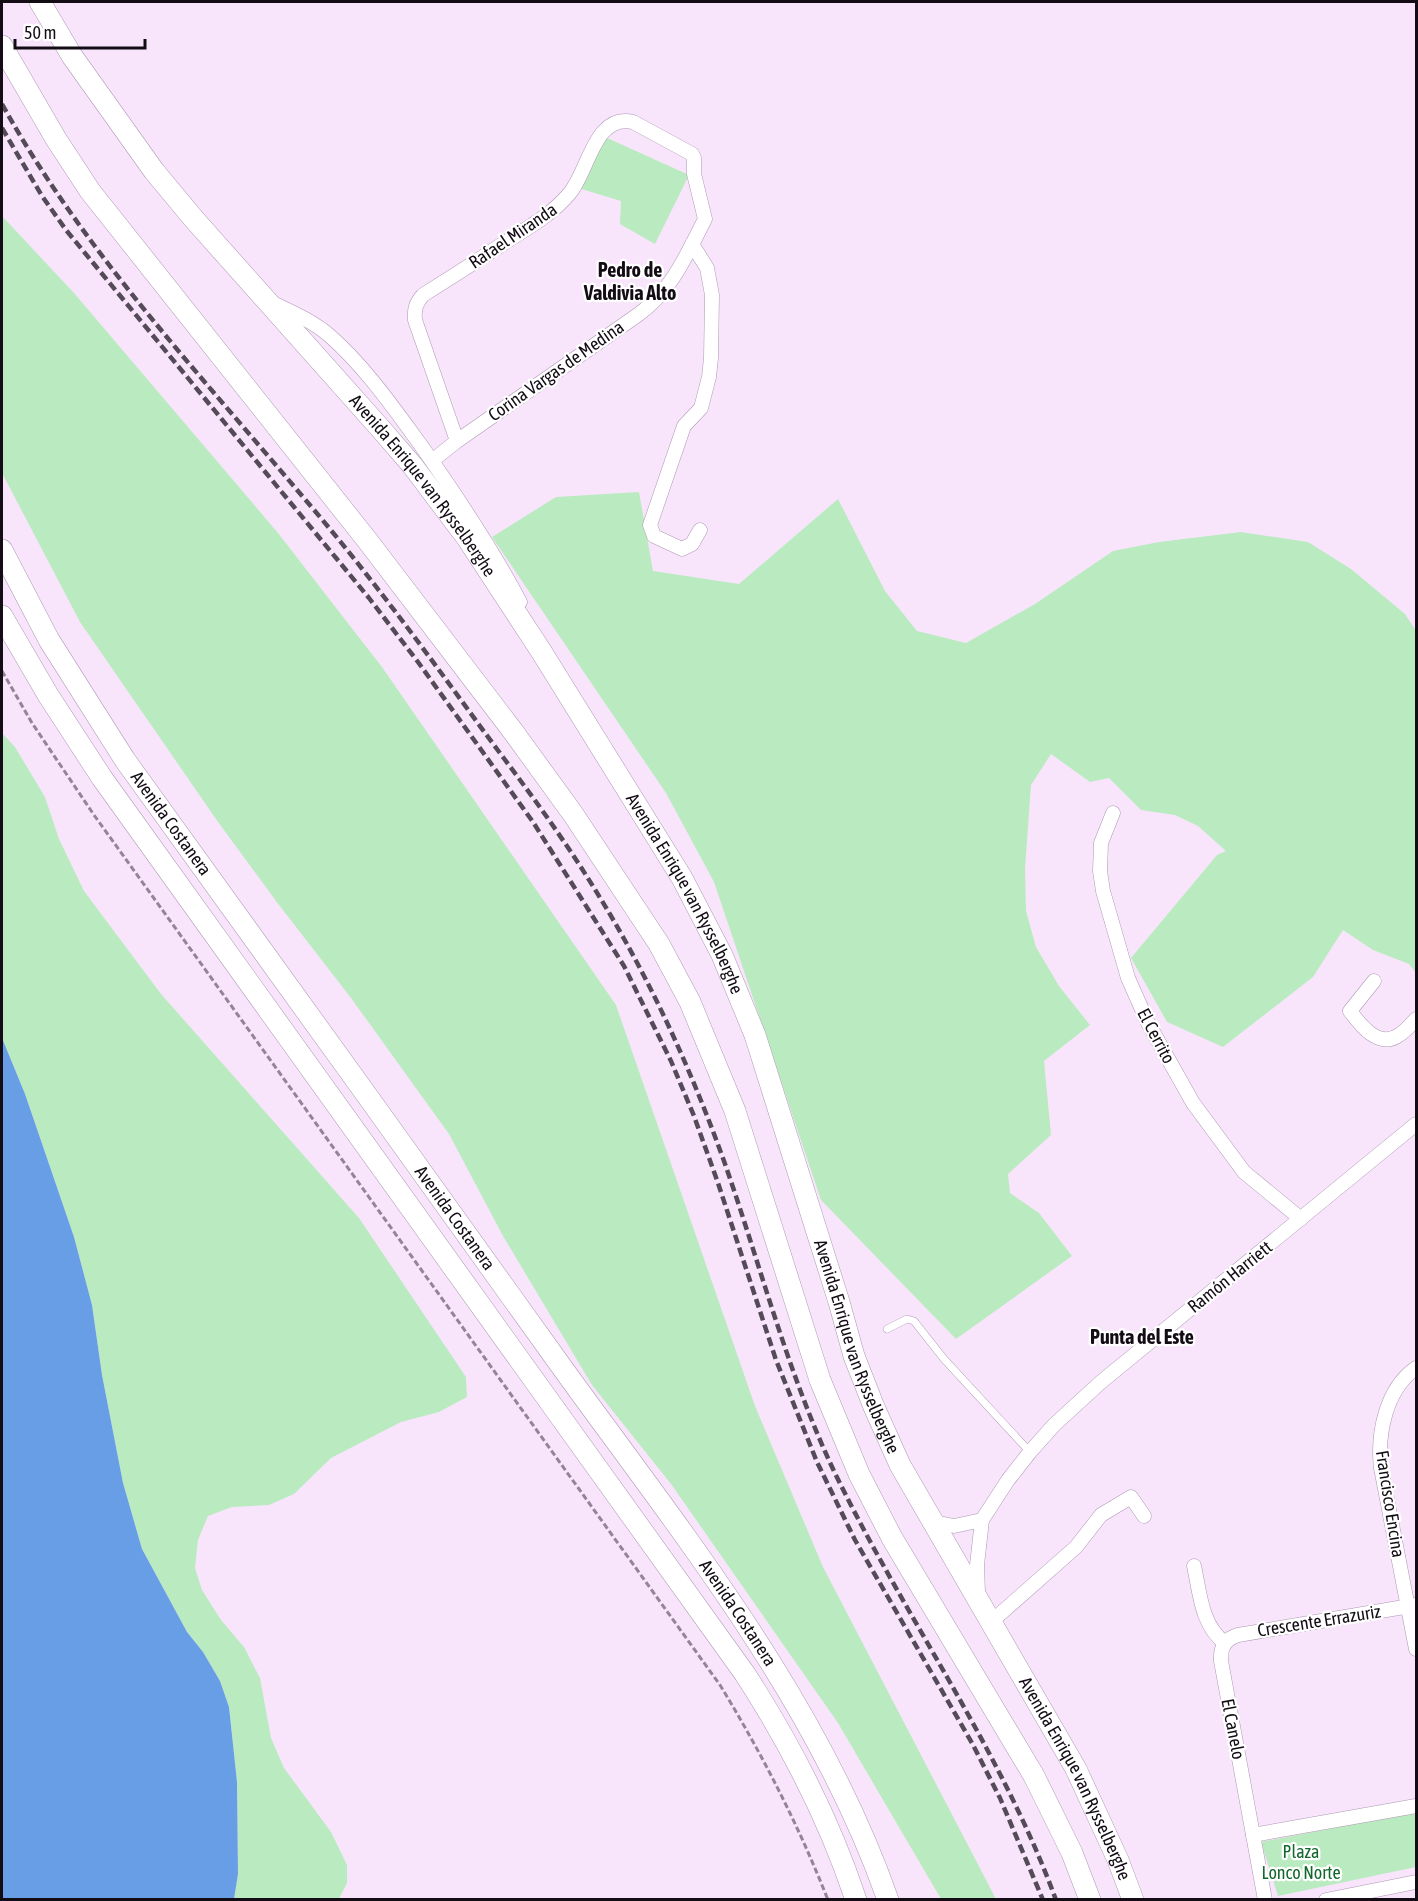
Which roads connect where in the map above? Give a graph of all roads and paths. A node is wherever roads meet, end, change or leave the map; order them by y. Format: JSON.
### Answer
{"nodes":[{"id":1,"x":40,"y":2,"type":"edge"},
{"id":2,"x":2,"y":46,"type":"edge"},
{"id":3,"x":694,"y":174,"type":"joint"},
{"id":4,"x":692,"y":244,"type":"junction"},
{"id":5,"x":268,"y":301,"type":"junction"},
{"id":6,"x":458,"y":441,"type":"junction"},
{"id":7,"x":432,"y":461,"type":"junction"},
{"id":8,"x":700,"y":530,"type":"dead end"},
{"id":9,"x":2,"y":550,"type":"edge"},
{"id":10,"x":2,"y":616,"type":"edge"},
{"id":11,"x":541,"y":651,"type":"junction"},
{"id":12,"x":2,"y":671,"type":"edge"},
{"id":13,"x":1113,"y":813,"type":"dead end"},
{"id":14,"x":1374,"y":981,"type":"dead end"},
{"id":15,"x":1416,"y":1019,"type":"edge"},
{"id":16,"x":1416,"y":1124,"type":"edge"},
{"id":17,"x":1301,"y":1219,"type":"junction"},
{"id":18,"x":887,"y":1329,"type":"dead end"},
{"id":19,"x":1416,"y":1368,"type":"edge"},
{"id":20,"x":1030,"y":1452,"type":"junction"},
{"id":21,"x":1143,"y":1516,"type":"dead end"},
{"id":22,"x":982,"y":1520,"type":"junction"},
{"id":23,"x":934,"y":1522,"type":"junction"},
{"id":24,"x":1194,"y":1566,"type":"dead end"},
{"id":25,"x":978,"y":1600,"type":"junction"},
{"id":26,"x":1412,"y":1606,"type":"edge"},
{"id":27,"x":991,"y":1622,"type":"junction"},
{"id":28,"x":1225,"y":1643,"type":"junction"},
{"id":29,"x":1416,"y":1650,"type":"edge"},
{"id":30,"x":1416,"y":1806,"type":"edge"},
{"id":31,"x":1253,"y":1836,"type":"junction"},
{"id":32,"x":1416,"y":1882,"type":"edge"},
{"id":33,"x":828,"y":1899,"type":"edge"},
{"id":34,"x":856,"y":1899,"type":"edge"},
{"id":35,"x":888,"y":1899,"type":"edge"},
{"id":36,"x":1090,"y":1899,"type":"edge"},
{"id":37,"x":1133,"y":1899,"type":"edge"},
{"id":38,"x":1265,"y":1899,"type":"edge"},
{"id":39,"x":1326,"y":1899,"type":"edge"}],
"edges":[{"from":1,"to":5,"type":"main road","name":"Avenida Enrique van Rysselberghe"},
{"from":2,"to":36,"type":"main road","name":"Avenida Enrique van Rysselberghe"},
{"from":3,"to":4,"type":"street","name":"Corina Vargas de Medina"},
{"from":3,"to":6,"type":"street","name":"Rafael Miranda"},
{"from":4,"to":6,"type":"street","name":"Corina Vargas de Medina"},
{"from":4,"to":8,"type":"street"},
{"from":5,"to":7,"type":"street"},
{"from":5,"to":11,"type":"main road","name":"Avenida Enrique van Rysselberghe"},
{"from":6,"to":7,"type":"street","name":"Corina Vargas de Medina"},
{"from":7,"to":11,"type":"street"},
{"from":9,"to":35,"type":"main road","name":"Avenida Costanera"},
{"from":10,"to":34,"type":"main road","name":"Avenida Costanera"},
{"from":11,"to":23,"type":"main road","name":"Avenida Enrique van Rysselberghe"},
{"from":12,"to":33,"type":"path"},
{"from":13,"to":17,"type":"street","name":"El Cerrito"},
{"from":14,"to":15,"type":"street"},
{"from":16,"to":17,"type":"street","name":"Ramón Harriett"},
{"from":17,"to":20,"type":"street","name":"Ramón Harriett"},
{"from":18,"to":20,"type":"lane"},
{"from":19,"to":26,"type":"street","name":"Francisco Encina"},
{"from":20,"to":22,"type":"street","name":"Ramón Harriett"},
{"from":21,"to":27,"type":"street"},
{"from":22,"to":23,"type":"street"},
{"from":22,"to":25,"type":"street","name":"Ramón Harriett"},
{"from":23,"to":25,"type":"main road","name":"Avenida Enrique van Rysselberghe"},
{"from":24,"to":28,"type":"street"},
{"from":25,"to":27,"type":"main road","name":"Avenida Enrique van Rysselberghe"},
{"from":26,"to":28,"type":"street","name":"Crescente Errazuriz"},
{"from":26,"to":29,"type":"street","name":"Francisco Encina"},
{"from":27,"to":37,"type":"main road","name":"Avenida Enrique van Rysselberghe"},
{"from":28,"to":31,"type":"street","name":"El Canelo"},
{"from":30,"to":31,"type":"street"},
{"from":31,"to":38,"type":"street","name":"El Canelo"},
{"from":32,"to":39,"type":"street"}]}
